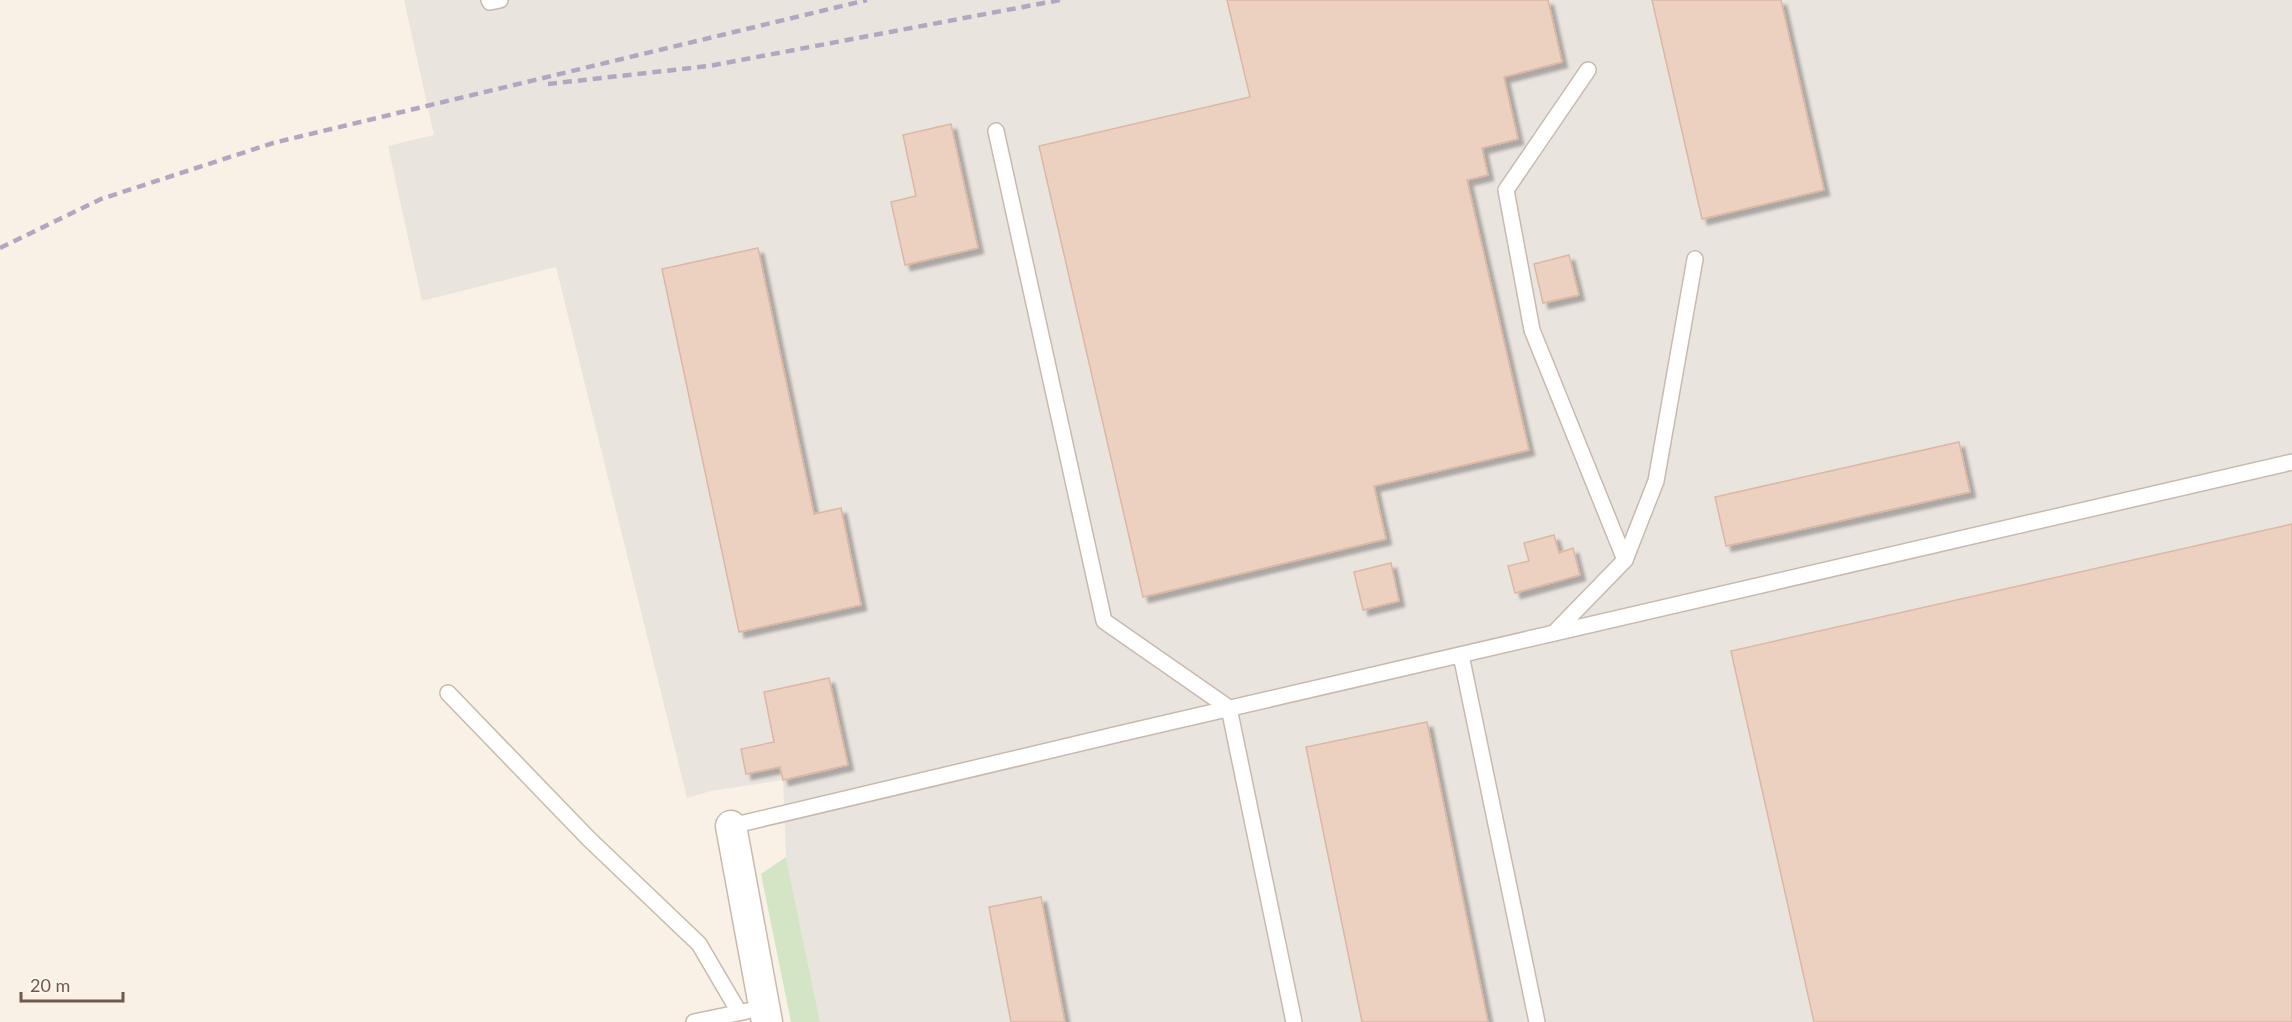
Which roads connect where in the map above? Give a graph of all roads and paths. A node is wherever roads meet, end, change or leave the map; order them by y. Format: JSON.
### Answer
{"nodes":[{"id":1,"x":489,"y":0,"type":"edge"},
{"id":2,"x":500,"y":0,"type":"edge"},
{"id":3,"x":1588,"y":70,"type":"dead end"},
{"id":4,"x":996,"y":131,"type":"dead end"},
{"id":5,"x":1695,"y":259,"type":"dead end"},
{"id":6,"x":2292,"y":462,"type":"edge"},
{"id":7,"x":1625,"y":560,"type":"junction"},
{"id":8,"x":1554,"y":633,"type":"junction"},
{"id":9,"x":1461,"y":655,"type":"junction"},
{"id":10,"x":448,"y":693,"type":"dead end"},
{"id":11,"x":1229,"y":708,"type":"junction"},
{"id":12,"x":731,"y":826,"type":"joint"},
{"id":13,"x":757,"y":1015,"type":"edge"},
{"id":14,"x":694,"y":1022,"type":"edge"},
{"id":15,"x":1294,"y":1022,"type":"edge"},
{"id":16,"x":1537,"y":1022,"type":"edge"}],
"edges":[{"from":1,"to":2,"type":"lane"},
{"from":3,"to":7,"type":"lane"},
{"from":4,"to":11,"type":"lane"},
{"from":5,"to":7,"type":"lane"},
{"from":6,"to":8,"type":"lane"},
{"from":7,"to":8,"type":"lane"},
{"from":8,"to":9,"type":"lane"},
{"from":9,"to":11,"type":"lane"},
{"from":9,"to":16,"type":"lane"},
{"from":10,"to":13,"type":"lane"},
{"from":11,"to":12,"type":"lane"},
{"from":11,"to":15,"type":"lane"},
{"from":12,"to":13,"type":"street"},
{"from":13,"to":14,"type":"lane"}]}
